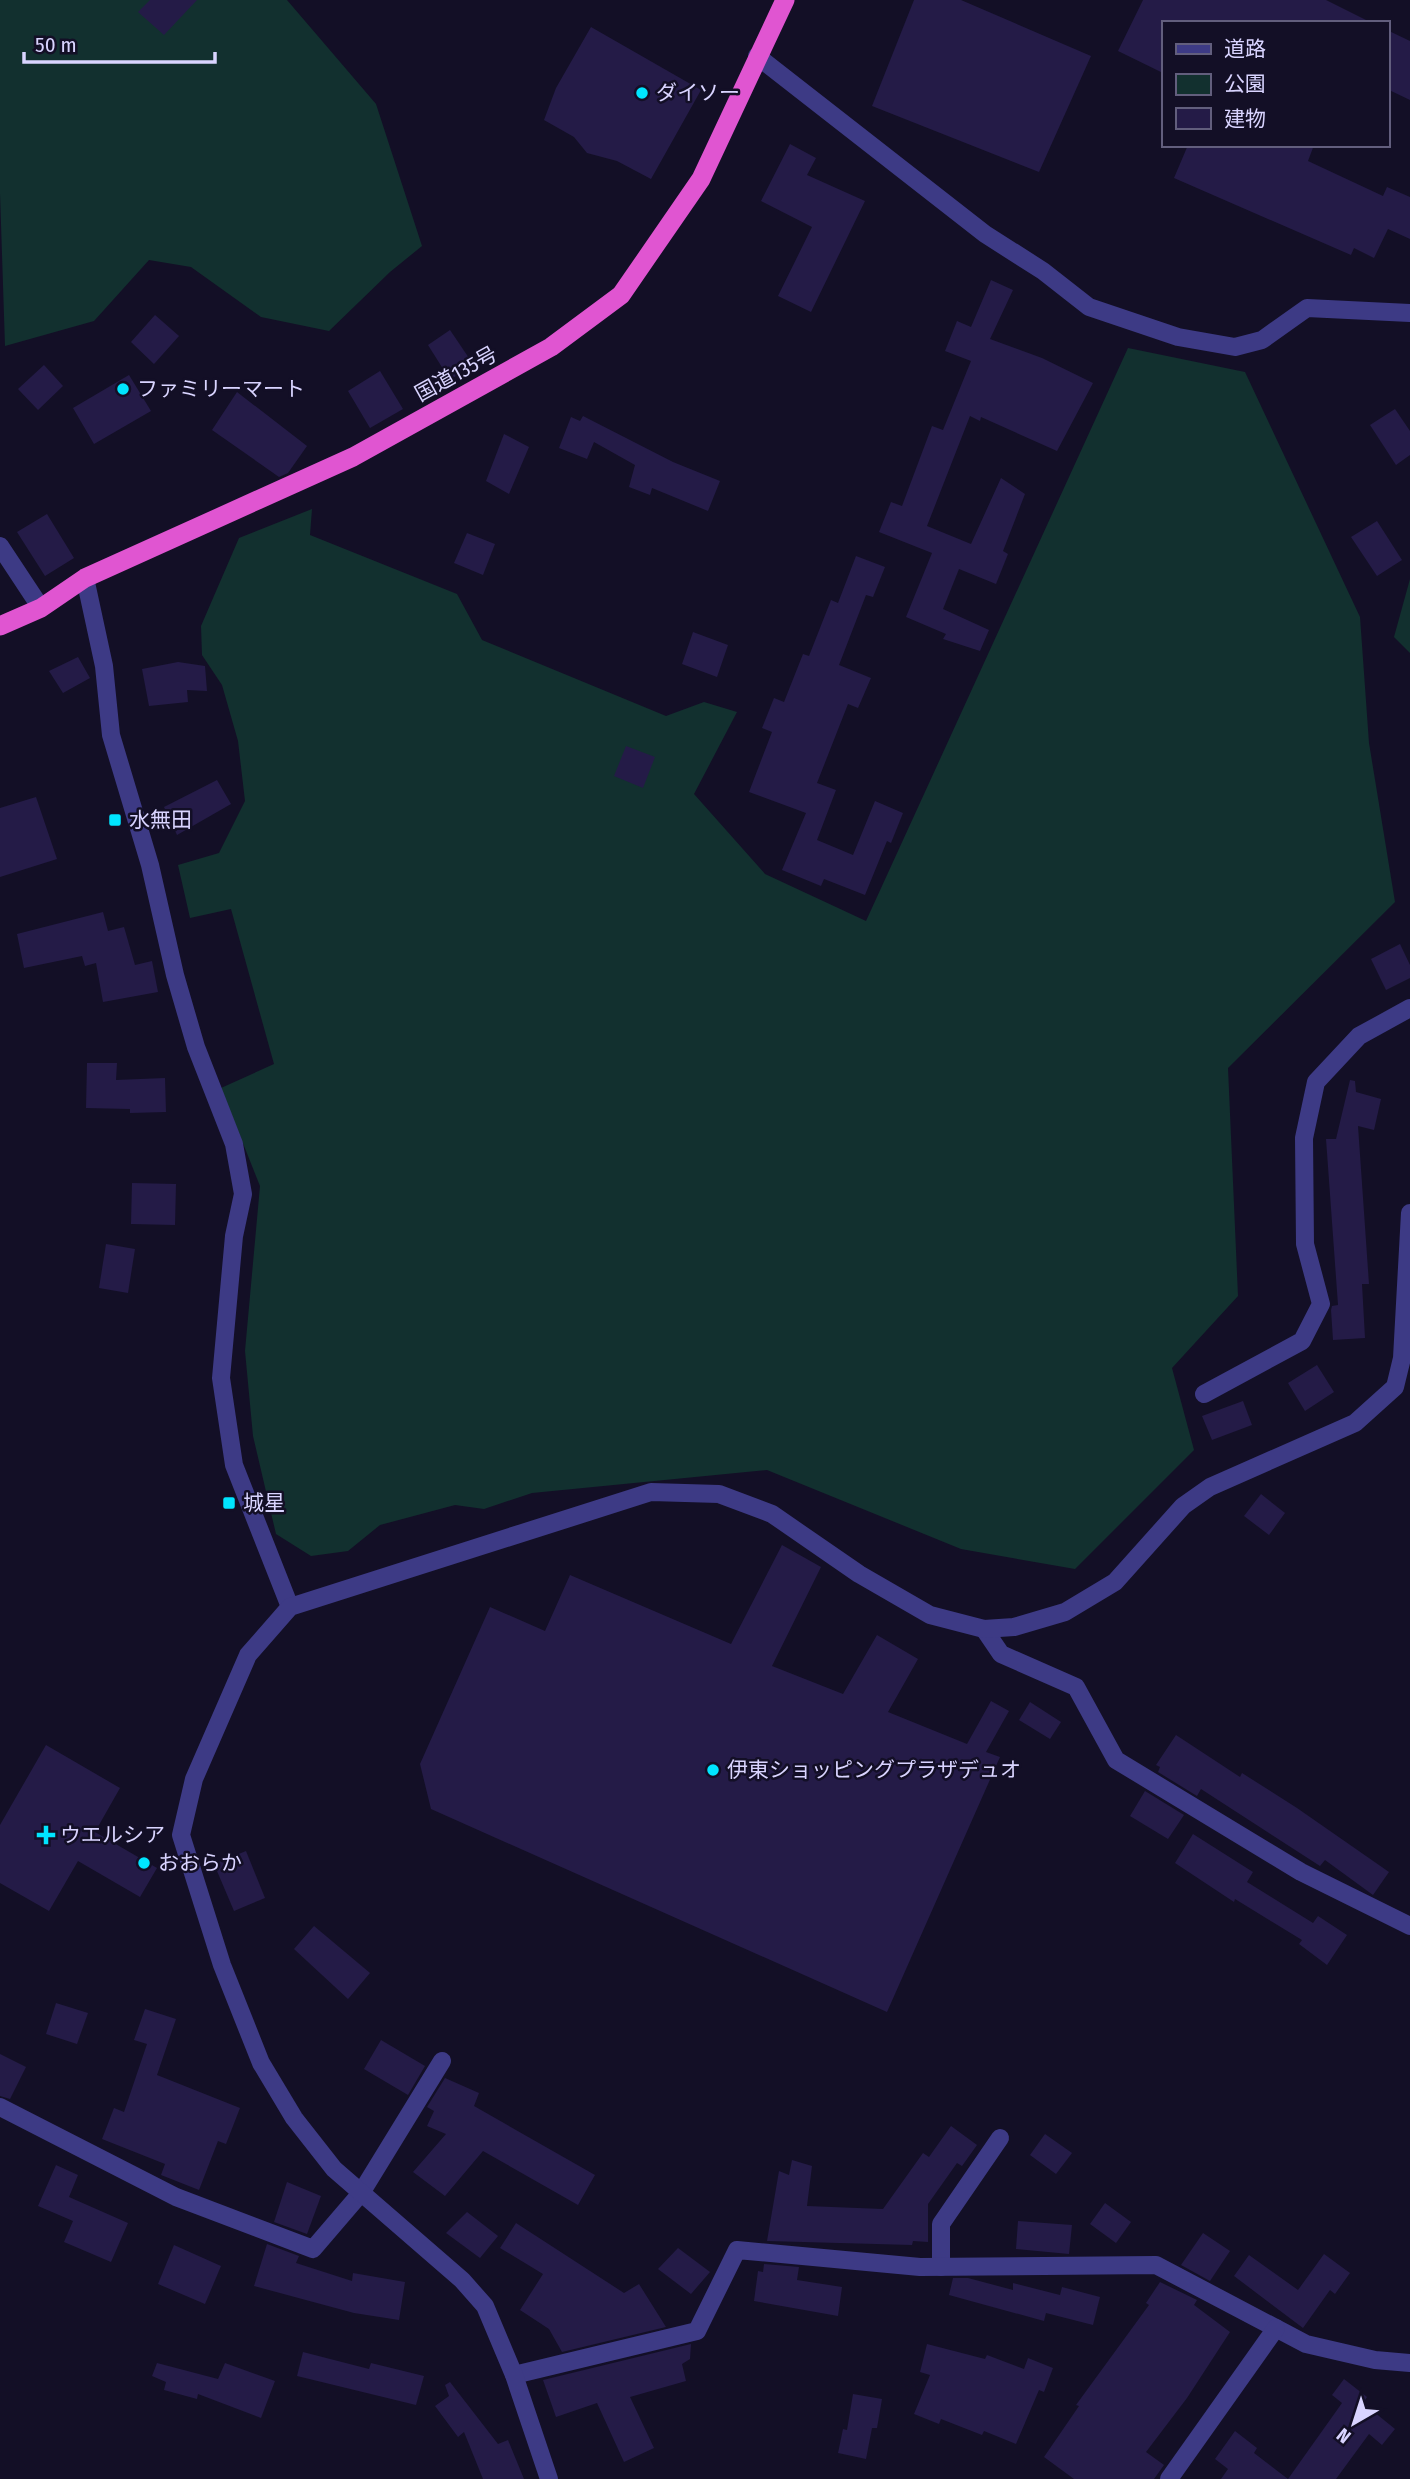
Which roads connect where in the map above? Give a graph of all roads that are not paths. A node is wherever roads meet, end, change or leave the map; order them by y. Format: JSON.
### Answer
{"nodes":[{"id":1,"x":785,"y":0,"type":"edge"},
{"id":2,"x":757,"y":56,"type":"junction"},
{"id":3,"x":1410,"y":313,"type":"edge"},
{"id":4,"x":0,"y":546,"type":"edge"},
{"id":5,"x":85,"y":579,"type":"junction"},
{"id":6,"x":41,"y":608,"type":"junction"},
{"id":7,"x":0,"y":626,"type":"edge"},
{"id":8,"x":1410,"y":1008,"type":"edge"},
{"id":9,"x":1410,"y":1213,"type":"edge"},
{"id":10,"x":1203,"y":1394,"type":"dead end"},
{"id":11,"x":290,"y":1607,"type":"junction"},
{"id":12,"x":984,"y":1629,"type":"junction"},
{"id":13,"x":1410,"y":1926,"type":"edge"},
{"id":14,"x":442,"y":2062,"type":"dead end"},
{"id":15,"x":0,"y":2107,"type":"edge"},
{"id":16,"x":1000,"y":2138,"type":"dead end"},
{"id":17,"x":361,"y":2193,"type":"junction"},
{"id":18,"x":941,"y":2267,"type":"junction"},
{"id":19,"x":1276,"y":2328,"type":"junction"},
{"id":20,"x":1410,"y":2363,"type":"edge"},
{"id":21,"x":513,"y":2375,"type":"junction"},
{"id":22,"x":549,"y":2479,"type":"edge"},
{"id":23,"x":1169,"y":2479,"type":"edge"}],
"edges":[{"from":1,"to":2,"type":"highway","name":"国道135号"},
{"from":2,"to":3,"type":"street"},
{"from":2,"to":5,"type":"highway","name":"国道135号"},
{"from":4,"to":6,"type":"street"},
{"from":5,"to":6,"type":"highway","name":"国道135号"},
{"from":5,"to":11,"type":"street"},
{"from":6,"to":7,"type":"highway","name":"国道135号"},
{"from":8,"to":10,"type":"street"},
{"from":9,"to":12,"type":"street"},
{"from":11,"to":12,"type":"street"},
{"from":11,"to":17,"type":"street"},
{"from":12,"to":13,"type":"street"},
{"from":14,"to":17,"type":"street"},
{"from":15,"to":17,"type":"street"},
{"from":16,"to":18,"type":"street"},
{"from":17,"to":21,"type":"street"},
{"from":18,"to":19,"type":"street"},
{"from":18,"to":21,"type":"street"},
{"from":19,"to":20,"type":"street"},
{"from":19,"to":23,"type":"street"},
{"from":21,"to":22,"type":"street"}]}
